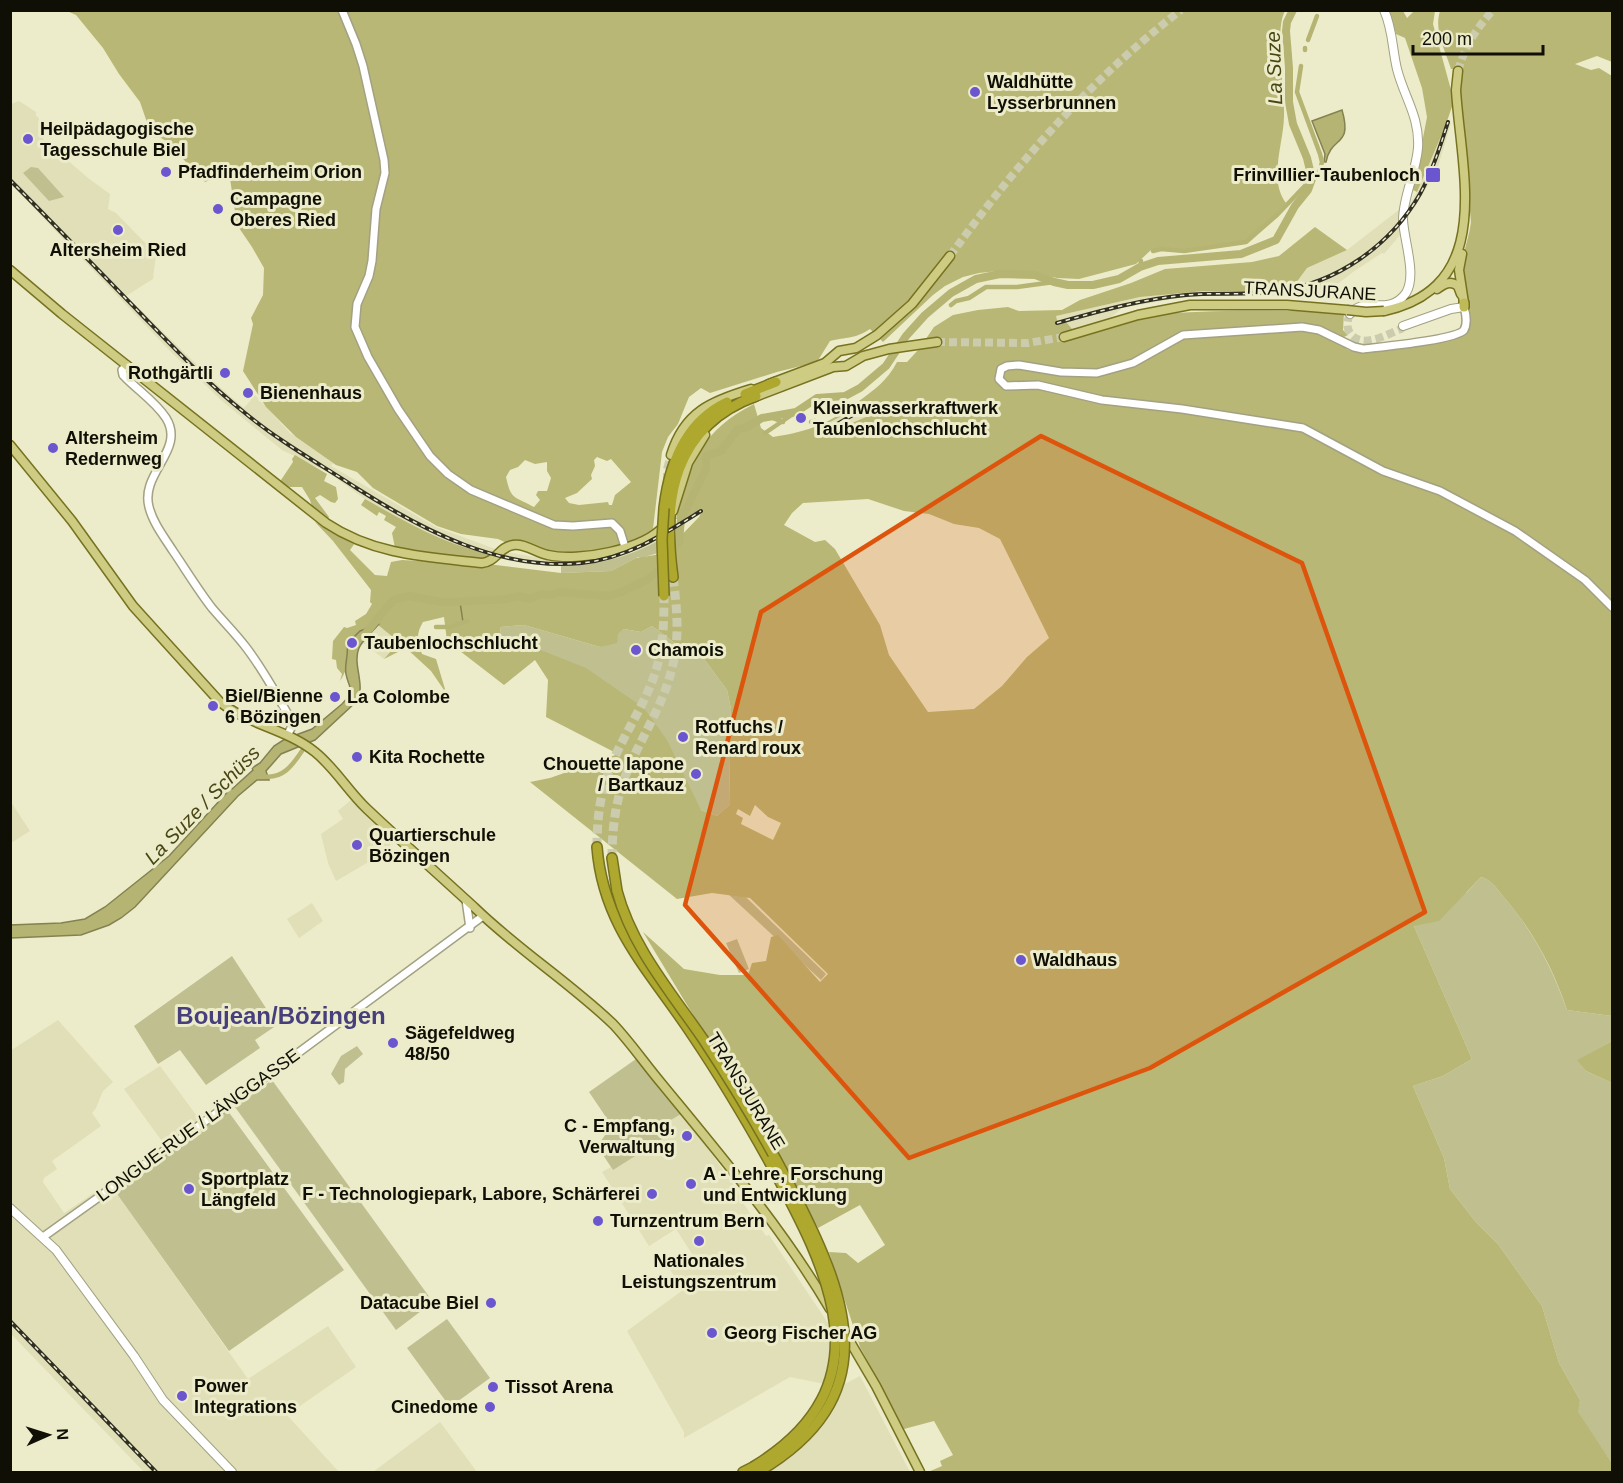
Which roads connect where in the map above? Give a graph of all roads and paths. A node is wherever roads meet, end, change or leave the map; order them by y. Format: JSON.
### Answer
{"nodes":[{"id":1,"x":342,"y":10,"type":"edge"},
{"id":2,"x":1384,"y":10,"type":"edge"},
{"id":3,"x":1458,"y":71,"type":"tunnel mouth"},
{"id":4,"x":1465,"y":226,"type":"junction"},
{"id":5,"x":950,"y":256,"type":"tunnel mouth"},
{"id":6,"x":10,"y":270,"type":"edge"},
{"id":7,"x":1446,"y":280,"type":"junction"},
{"id":8,"x":1464,"y":305,"type":"junction"},
{"id":9,"x":1350,"y":313,"type":"junction"},
{"id":10,"x":1403,"y":326,"type":"tunnel mouth"},
{"id":11,"x":1064,"y":337,"type":"tunnel mouth"},
{"id":12,"x":937,"y":342,"type":"tunnel mouth"},
{"id":13,"x":844,"y":350,"type":"junction"},
{"id":14,"x":836,"y":355,"type":"junction"},
{"id":15,"x":850,"y":363,"type":"junction"},
{"id":16,"x":127,"y":365,"type":"junction"},
{"id":17,"x":840,"y":366,"type":"junction"},
{"id":18,"x":776,"y":382,"type":"junction"},
{"id":19,"x":756,"y":396,"type":"junction"},
{"id":20,"x":10,"y":445,"type":"edge"},
{"id":21,"x":671,"y":455,"type":"tunnel mouth"},
{"id":22,"x":625,"y":547,"type":"junction"},
{"id":23,"x":673,"y":577,"type":"tunnel mouth"},
{"id":24,"x":664,"y":597,"type":"tunnel mouth"},
{"id":25,"x":1612,"y":607,"type":"edge"},
{"id":26,"x":290,"y":735,"type":"junction"},
{"id":27,"x":597,"y":847,"type":"tunnel mouth"},
{"id":28,"x":612,"y":858,"type":"tunnel mouth"},
{"id":29,"x":466,"y":900,"type":"junction"},
{"id":30,"x":483,"y":916,"type":"junction"},
{"id":31,"x":470,"y":928,"type":"junction"},
{"id":32,"x":10,"y":1209,"type":"edge"},
{"id":33,"x":43,"y":1237,"type":"junction"},
{"id":34,"x":756,"y":1470,"type":"edge"},
{"id":35,"x":232,"y":1473,"type":"edge"},
{"id":36,"x":743,"y":1473,"type":"edge"},
{"id":37,"x":920,"y":1473,"type":"edge"}],
"edges":[{"from":1,"to":22,"type":"street"},
{"from":2,"to":9,"type":"main road"},
{"from":3,"to":4,"type":"main road"},
{"from":4,"to":7,"type":"main road"},
{"from":4,"to":8,"type":"main road"},
{"from":5,"to":13,"type":"main road"},
{"from":6,"to":16,"type":"main road"},
{"from":7,"to":8,"type":"main road"},
{"from":7,"to":9,"type":"main road","name":"TRANSJURANE","bridge":true},
{"from":8,"to":10,"type":"main road"},
{"from":8,"to":25,"type":"street"},
{"from":9,"to":11,"type":"main road","name":"TRANSJURANE"},
{"from":12,"to":15,"type":"main road"},
{"from":13,"to":14,"type":"main road"},
{"from":13,"to":15,"type":"main road"},
{"from":14,"to":17,"type":"main road"},
{"from":14,"to":18,"type":"main road"},
{"from":15,"to":17,"type":"main road"},
{"from":16,"to":22,"type":"main road"},
{"from":16,"to":26,"type":"street"},
{"from":17,"to":19,"type":"main road"},
{"from":18,"to":21,"type":"main road"},
{"from":18,"to":24,"type":"highway","bridge":true},
{"from":19,"to":22,"type":"main road"},
{"from":19,"to":23,"type":"highway"},
{"from":20,"to":26,"type":"main road"},
{"from":26,"to":29,"type":"main road"},
{"from":27,"to":34,"type":"highway","name":"TRANSJURANE","bridge":true},
{"from":28,"to":34,"type":"highway","name":"TRANSJURANE","bridge":true},
{"from":29,"to":30,"type":"main road"},
{"from":29,"to":31,"type":"street"},
{"from":30,"to":31,"type":"street","name":"LONGUE-RUE / LÄNGGASSE"},
{"from":30,"to":37,"type":"main road"},
{"from":31,"to":33,"type":"street","name":"LONGUE-RUE / LÄNGGASSE"},
{"from":32,"to":33,"type":"main road"},
{"from":33,"to":35,"type":"main road"},
{"from":34,"to":36,"type":"highway","name":"TRANSJURANE"}]}
